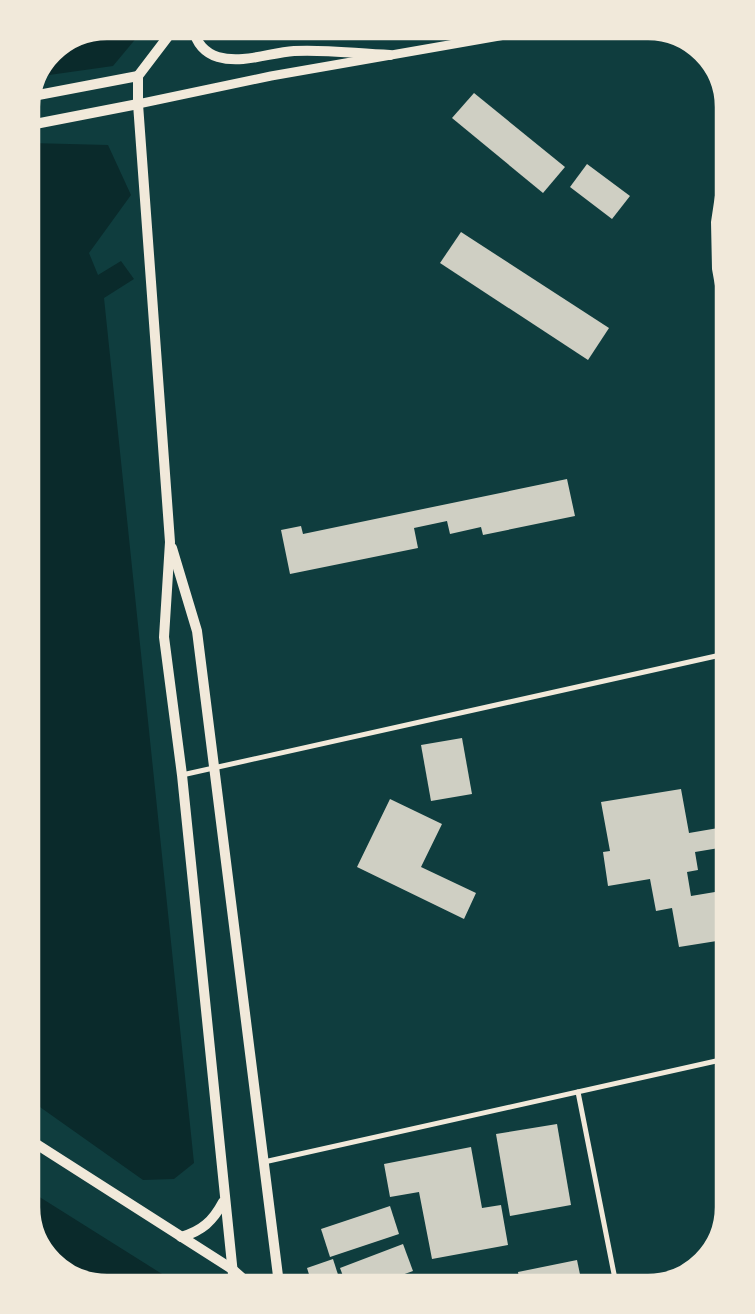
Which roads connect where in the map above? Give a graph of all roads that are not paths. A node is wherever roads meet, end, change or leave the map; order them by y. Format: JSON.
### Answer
{"nodes":[{"id":1,"x":166,"y":39,"type":"edge"},
{"id":2,"x":196,"y":39,"type":"edge"},
{"id":3,"x":482,"y":39,"type":"edge"},
{"id":4,"x":390,"y":55,"type":"junction"},
{"id":5,"x":138,"y":76,"type":"junction"},
{"id":6,"x":40,"y":95,"type":"edge"},
{"id":7,"x":138,"y":104,"type":"junction"},
{"id":8,"x":39,"y":123,"type":"edge"},
{"id":9,"x":716,"y":197,"type":"edge"},
{"id":10,"x":716,"y":280,"type":"edge"},
{"id":11,"x":170,"y":542,"type":"junction"},
{"id":12,"x":716,"y":656,"type":"edge"},
{"id":13,"x":215,"y":768,"type":"junction"},
{"id":14,"x":182,"y":775,"type":"junction"},
{"id":15,"x":716,"y":1062,"type":"edge"},
{"id":16,"x":578,"y":1092,"type":"junction"},
{"id":17,"x":39,"y":1146,"type":"edge"},
{"id":18,"x":264,"y":1162,"type":"junction"},
{"id":19,"x":224,"y":1201,"type":"junction"},
{"id":20,"x":180,"y":1237,"type":"junction"},
{"id":21,"x":232,"y":1269,"type":"junction"},
{"id":22,"x":233,"y":1275,"type":"edge"},
{"id":23,"x":239,"y":1275,"type":"edge"},
{"id":24,"x":278,"y":1275,"type":"edge"},
{"id":25,"x":614,"y":1275,"type":"edge"}],
"edges":[{"from":1,"to":5,"type":"main road"},
{"from":2,"to":4,"type":"main road"},
{"from":3,"to":4,"type":"street"},
{"from":4,"to":7,"type":"street"},
{"from":5,"to":6,"type":"main road"},
{"from":5,"to":7,"type":"main road"},
{"from":7,"to":8,"type":"main road"},
{"from":7,"to":11,"type":"main road"},
{"from":9,"to":10,"type":"lane"},
{"from":11,"to":13,"type":"main road"},
{"from":11,"to":14,"type":"main road"},
{"from":12,"to":13,"type":"street"},
{"from":13,"to":14,"type":"street"},
{"from":13,"to":18,"type":"main road"},
{"from":14,"to":19,"type":"main road"},
{"from":15,"to":16,"type":"street"},
{"from":16,"to":18,"type":"street"},
{"from":16,"to":25,"type":"street"},
{"from":17,"to":20,"type":"main road"},
{"from":18,"to":24,"type":"main road"},
{"from":19,"to":20,"type":"main road"},
{"from":19,"to":21,"type":"main road"},
{"from":20,"to":21,"type":"main road"},
{"from":21,"to":22,"type":"main road"},
{"from":21,"to":23,"type":"main road"}]}
